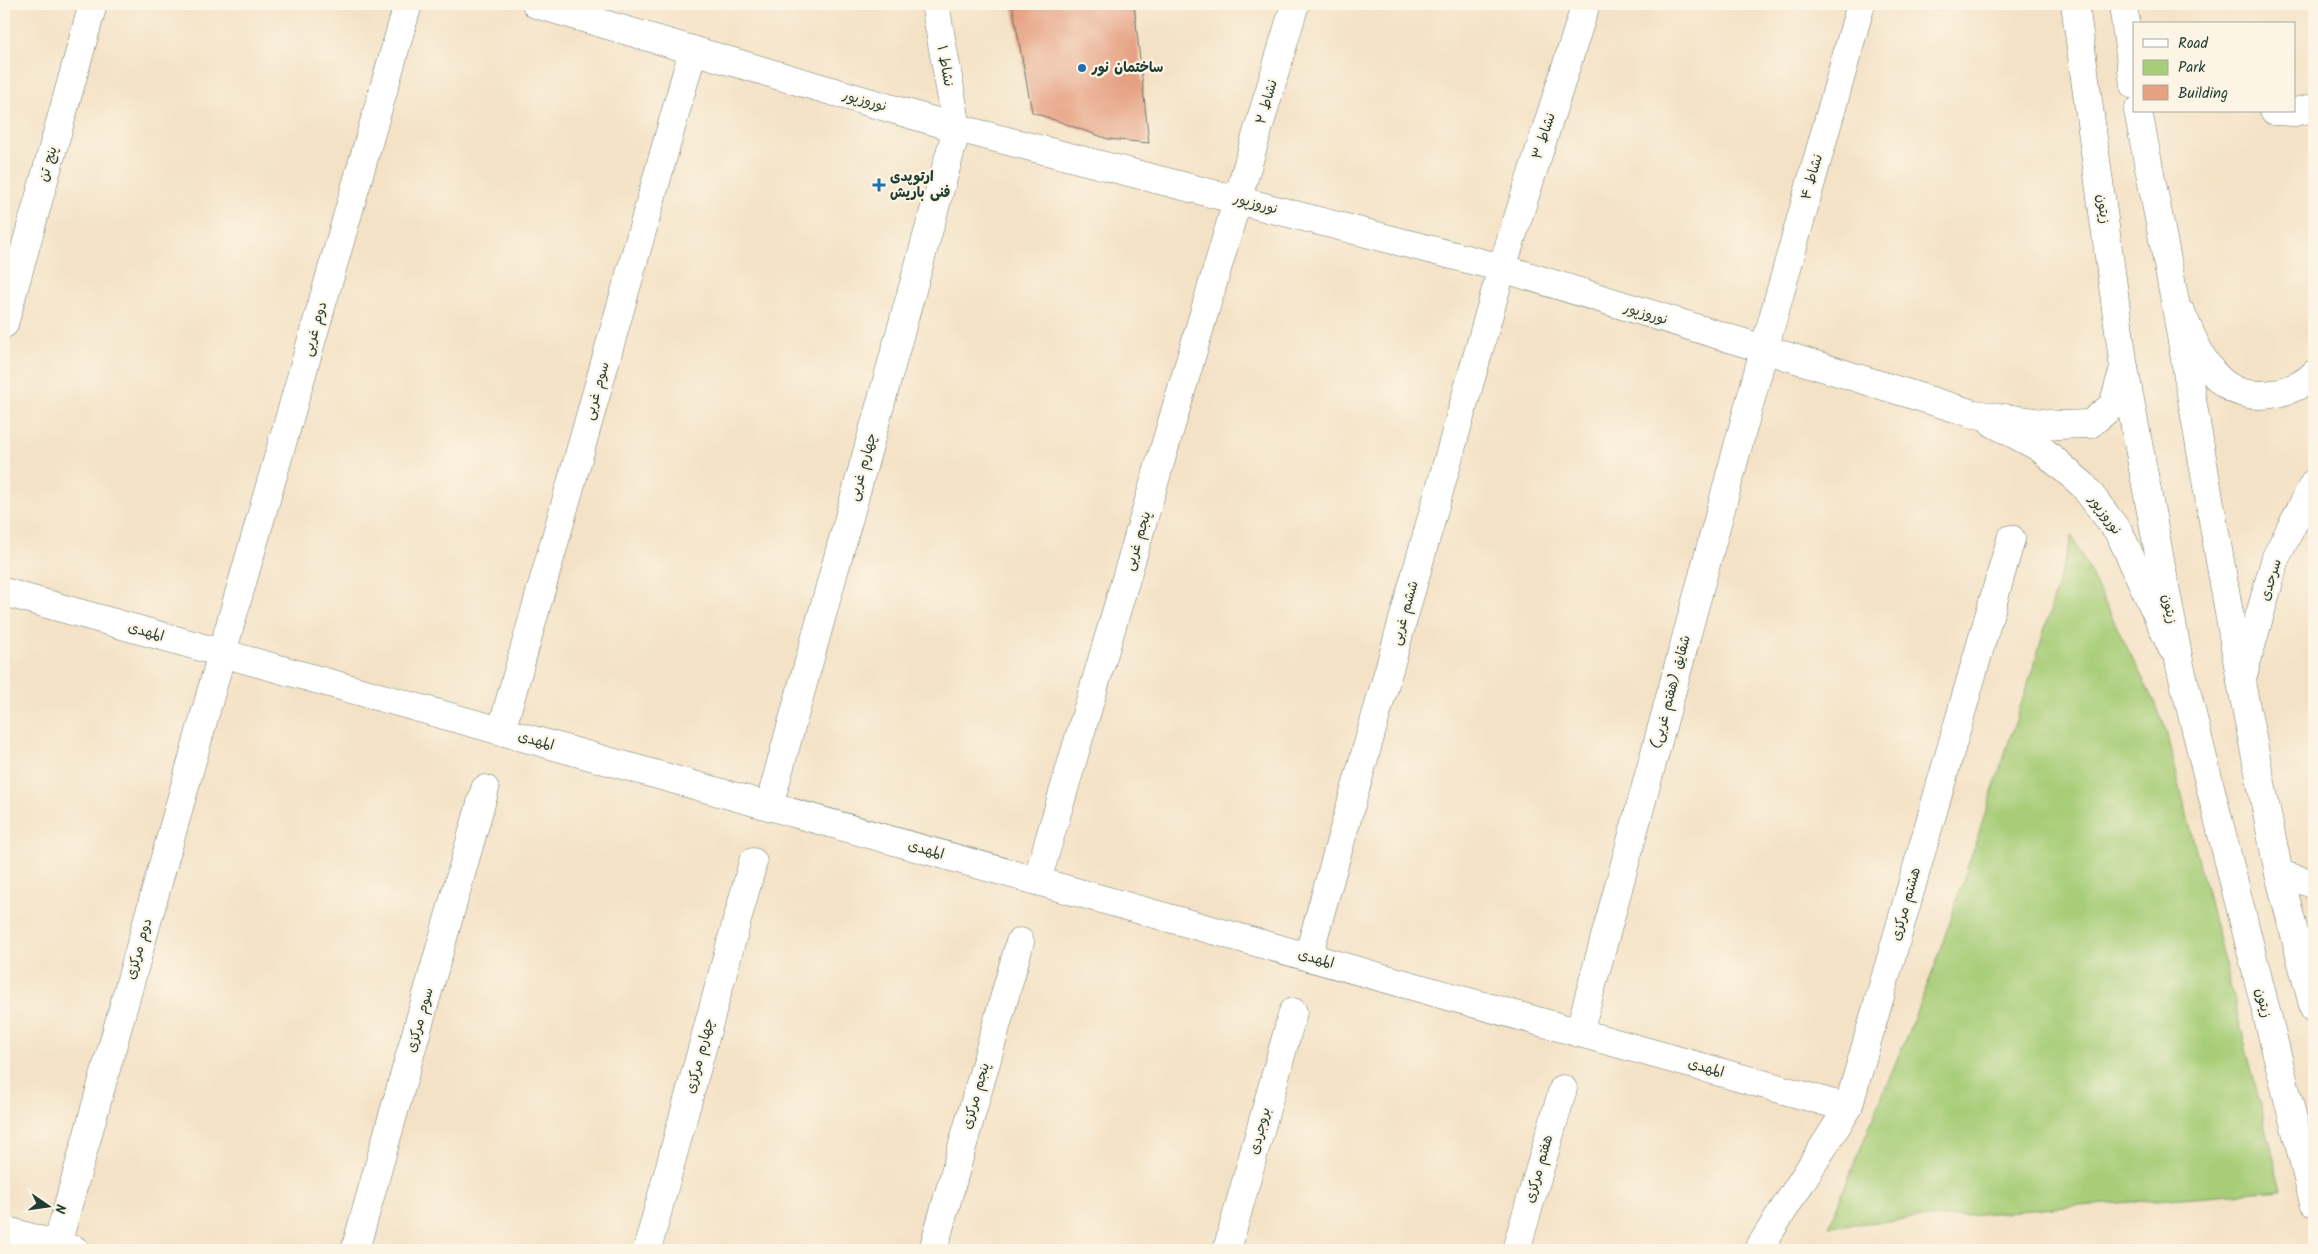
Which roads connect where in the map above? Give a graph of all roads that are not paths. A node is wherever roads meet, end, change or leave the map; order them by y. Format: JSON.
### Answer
{"nodes":[{"id":1,"x":93,"y":4,"type":"edge"},
{"id":2,"x":408,"y":4,"type":"edge"},
{"id":3,"x":536,"y":4,"type":"edge"},
{"id":4,"x":934,"y":4,"type":"edge"},
{"id":5,"x":1295,"y":4,"type":"edge"},
{"id":6,"x":1586,"y":4,"type":"edge"},
{"id":7,"x":1861,"y":4,"type":"edge"},
{"id":8,"x":2075,"y":4,"type":"edge"},
{"id":9,"x":2123,"y":4,"type":"edge"},
{"id":10,"x":693,"y":50,"type":"junction"},
{"id":11,"x":2133,"y":78,"type":"edge"},
{"id":12,"x":2314,"y":108,"type":"edge"},
{"id":13,"x":2138,"y":112,"type":"edge"},
{"id":14,"x":2296,"y":112,"type":"edge"},
{"id":15,"x":957,"y":128,"type":"junction"},
{"id":16,"x":1239,"y":200,"type":"junction"},
{"id":17,"x":1502,"y":268,"type":"junction"},
{"id":18,"x":2174,"y":296,"type":"junction"},
{"id":19,"x":4,"y":324,"type":"edge"},
{"id":20,"x":1764,"y":350,"type":"junction"},
{"id":21,"x":2124,"y":368,"type":"junction"},
{"id":22,"x":2314,"y":374,"type":"edge"},
{"id":23,"x":1974,"y":414,"type":"junction"},
{"id":24,"x":2314,"y":483,"type":"edge"},
{"id":25,"x":2011,"y":539,"type":"dead end"},
{"id":26,"x":4,"y":592,"type":"edge"},
{"id":27,"x":222,"y":653,"type":"junction"},
{"id":28,"x":2180,"y":666,"type":"junction"},
{"id":29,"x":2241,"y":682,"type":"junction"},
{"id":30,"x":501,"y":732,"type":"junction"},
{"id":31,"x":485,"y":789,"type":"dead end"},
{"id":32,"x":768,"y":806,"type":"junction"},
{"id":33,"x":753,"y":862,"type":"dead end"},
{"id":34,"x":2279,"y":874,"type":"junction"},
{"id":35,"x":1037,"y":881,"type":"junction"},
{"id":36,"x":2314,"y":884,"type":"edge"},
{"id":37,"x":1020,"y":942,"type":"dead end"},
{"id":38,"x":1308,"y":957,"type":"junction"},
{"id":39,"x":2314,"y":1008,"type":"edge"},
{"id":40,"x":1293,"y":1012,"type":"dead end"},
{"id":41,"x":1579,"y":1033,"type":"junction"},
{"id":42,"x":1563,"y":1089,"type":"dead end"},
{"id":43,"x":1848,"y":1108,"type":"junction"},
{"id":44,"x":2314,"y":1203,"type":"edge"},
{"id":45,"x":4,"y":1230,"type":"edge"},
{"id":46,"x":66,"y":1248,"type":"edge"},
{"id":47,"x":354,"y":1250,"type":"edge"},
{"id":48,"x":647,"y":1250,"type":"edge"},
{"id":49,"x":933,"y":1250,"type":"edge"},
{"id":50,"x":1227,"y":1250,"type":"edge"},
{"id":51,"x":1516,"y":1250,"type":"edge"},
{"id":52,"x":1758,"y":1250,"type":"edge"}],
"edges":[{"from":1,"to":19,"type":"street","name":"پنج تن"},
{"from":2,"to":27,"type":"street","name":"دوم غربی"},
{"from":3,"to":10,"type":"street","name":"نوروزپور"},
{"from":4,"to":15,"type":"street","name":"نشاط ۱"},
{"from":5,"to":16,"type":"street","name":"نشاط ۲"},
{"from":6,"to":17,"type":"street","name":"نشاط ۳"},
{"from":7,"to":20,"type":"street","name":"نشاط ۴"},
{"from":8,"to":21,"type":"street","name":"زیتون"},
{"from":9,"to":11,"type":"street"},
{"from":10,"to":15,"type":"street","name":"نوروزپور"},
{"from":10,"to":30,"type":"street","name":"سوم غربی"},
{"from":12,"to":14,"type":"street"},
{"from":13,"to":18,"type":"street"},
{"from":15,"to":16,"type":"street","name":"نوروزپور"},
{"from":15,"to":32,"type":"street","name":"چهارم غربی"},
{"from":16,"to":17,"type":"street","name":"نوروزپور"},
{"from":16,"to":35,"type":"street","name":"پنجم غربی"},
{"from":17,"to":20,"type":"street","name":"نوروزپور"},
{"from":17,"to":38,"type":"street","name":"ششم غربی"},
{"from":18,"to":22,"type":"street"},
{"from":18,"to":29,"type":"street"},
{"from":20,"to":23,"type":"street","name":"نوروزپور"},
{"from":20,"to":41,"type":"street","name":"شقایق (هفتم غربی)"},
{"from":21,"to":23,"type":"street","name":"نوروزپور"},
{"from":21,"to":28,"type":"street","name":"زیتون"},
{"from":23,"to":28,"type":"street","name":"نوروزپور"},
{"from":24,"to":29,"type":"street","name":"سرحدی"},
{"from":25,"to":43,"type":"street","name":"هشتم مرکزی"},
{"from":26,"to":27,"type":"street","name":"المهدی"},
{"from":27,"to":30,"type":"street","name":"المهدی"},
{"from":27,"to":46,"type":"street","name":"دوم مرکزی"},
{"from":28,"to":44,"type":"street","name":"زیتون"},
{"from":29,"to":34,"type":"street"},
{"from":30,"to":32,"type":"street","name":"المهدی"},
{"from":31,"to":47,"type":"street","name":"سوم مرکزی"},
{"from":32,"to":35,"type":"street","name":"المهدی"},
{"from":33,"to":48,"type":"street","name":"چهارم مرکزی"},
{"from":34,"to":36,"type":"street"},
{"from":34,"to":39,"type":"street"},
{"from":35,"to":38,"type":"street","name":"المهدی"},
{"from":37,"to":49,"type":"street","name":"پنجم مرکزی"},
{"from":38,"to":41,"type":"street","name":"المهدی"},
{"from":40,"to":50,"type":"street","name":"بروجردی"},
{"from":41,"to":43,"type":"street","name":"المهدی"},
{"from":42,"to":51,"type":"street","name":"هفتم مرکزی"},
{"from":43,"to":52,"type":"street","name":"هشتم مرکزی"},
{"from":45,"to":46,"type":"street"}]}
